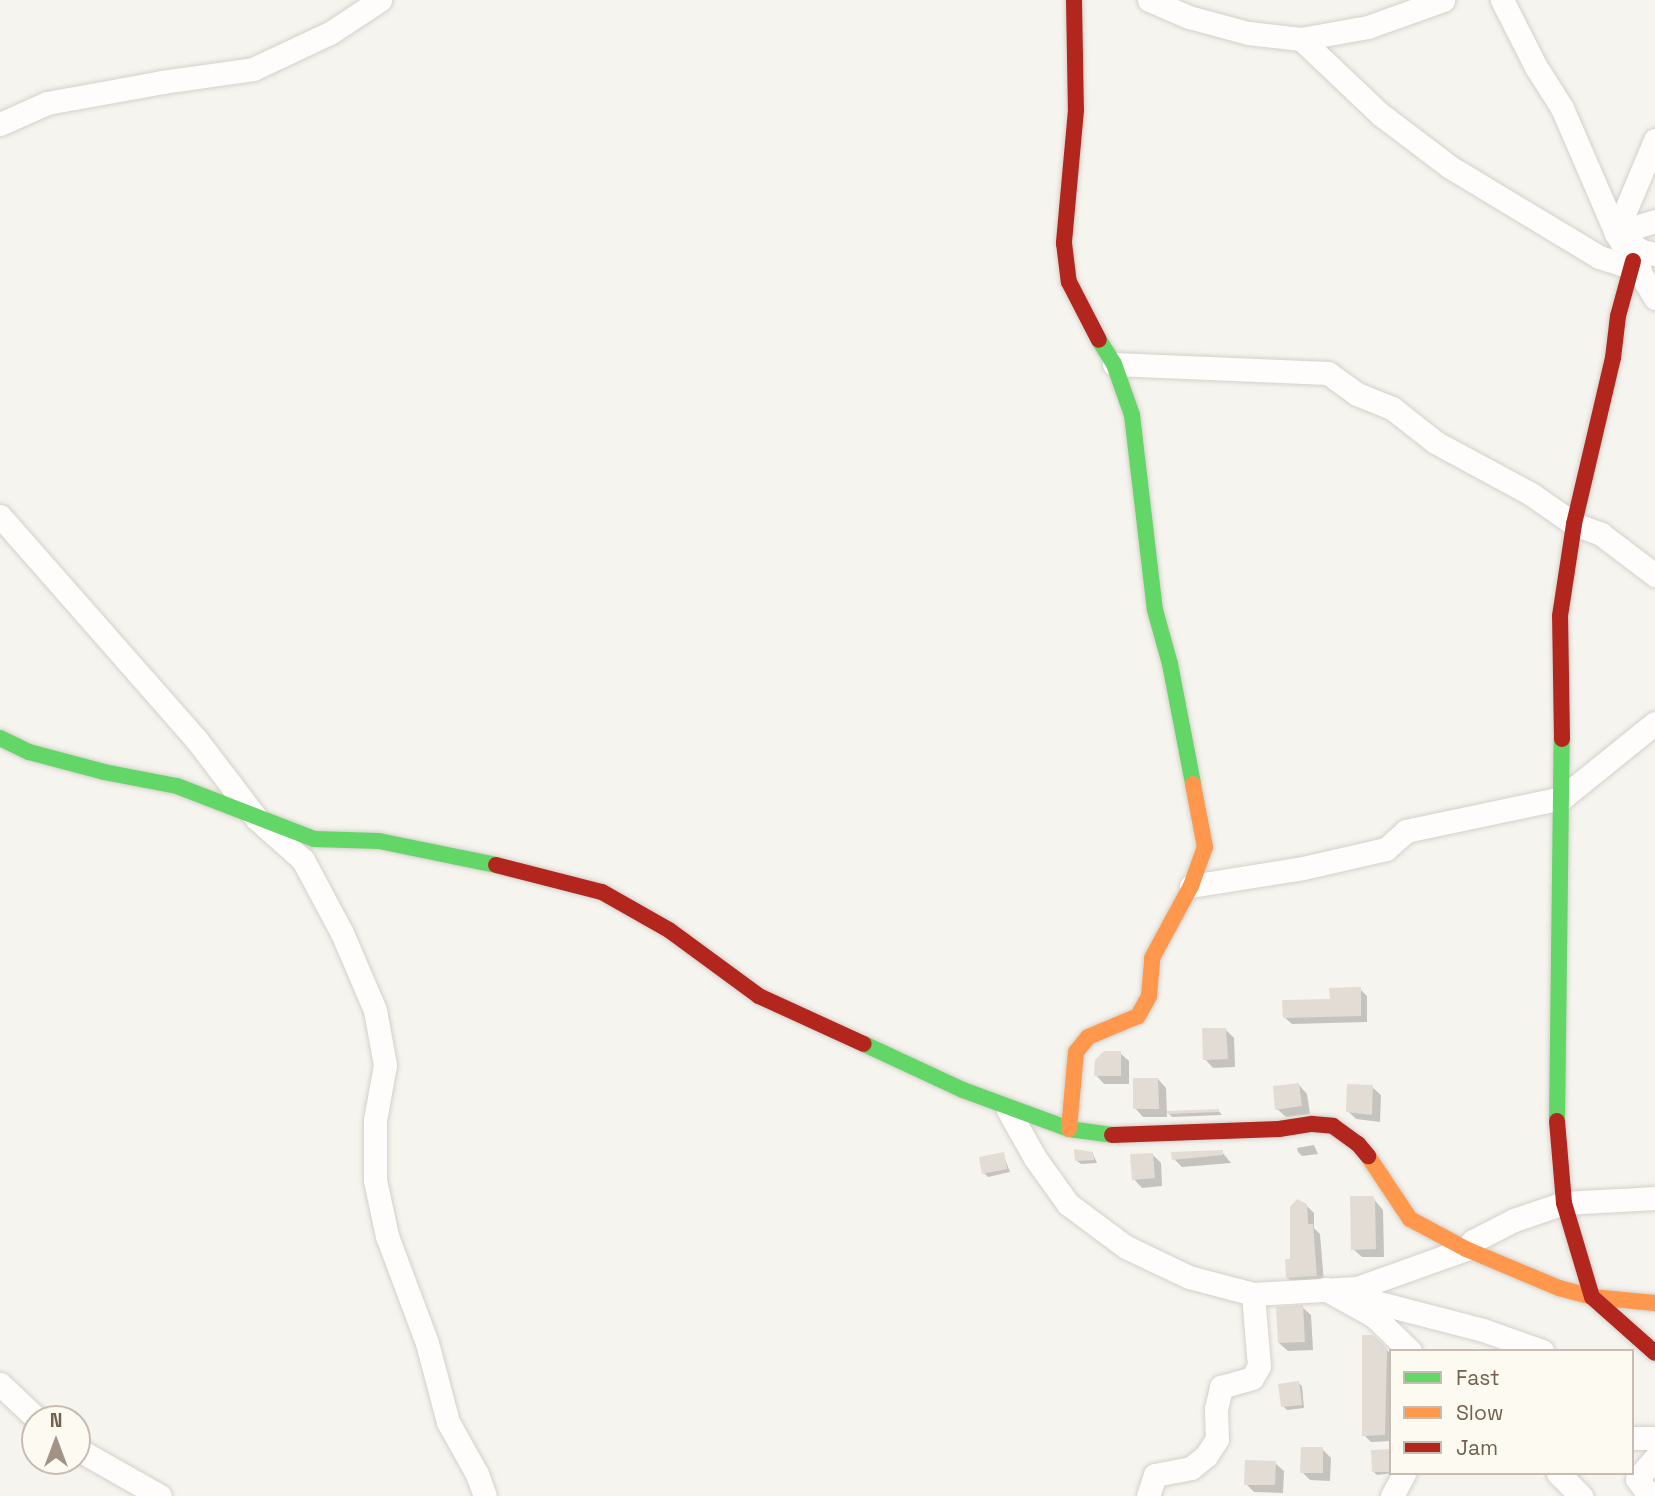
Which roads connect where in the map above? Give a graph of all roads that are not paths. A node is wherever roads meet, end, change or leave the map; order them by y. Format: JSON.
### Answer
{"nodes":[{"id":1,"x":380,"y":0,"type":"edge"},
{"id":2,"x":1074,"y":0,"type":"edge"},
{"id":3,"x":1149,"y":0,"type":"edge"},
{"id":4,"x":1443,"y":0,"type":"edge"},
{"id":5,"x":1502,"y":0,"type":"edge"},
{"id":6,"x":1301,"y":39,"type":"junction"},
{"id":7,"x":0,"y":124,"type":"edge"},
{"id":8,"x":1655,"y":140,"type":"edge"},
{"id":9,"x":1655,"y":221,"type":"edge"},
{"id":10,"x":1616,"y":233,"type":"junction"},
{"id":11,"x":1639,"y":263,"type":"edge"},
{"id":12,"x":1655,"y":298,"type":"edge"},
{"id":13,"x":1115,"y":364,"type":"junction"},
{"id":14,"x":0,"y":516,"type":"edge"},
{"id":15,"x":1574,"y":524,"type":"junction"},
{"id":16,"x":1655,"y":575,"type":"edge"},
{"id":17,"x":1655,"y":723,"type":"edge"},
{"id":18,"x":0,"y":738,"type":"edge"},
{"id":19,"x":1562,"y":798,"type":"junction"},
{"id":20,"x":257,"y":819,"type":"junction"},
{"id":21,"x":1191,"y":886,"type":"junction"},
{"id":22,"x":1008,"y":1110,"type":"junction"},
{"id":23,"x":1069,"y":1129,"type":"junction"},
{"id":24,"x":1655,"y":1198,"type":"edge"},
{"id":25,"x":1564,"y":1203,"type":"junction"},
{"id":26,"x":1466,"y":1249,"type":"junction"},
{"id":27,"x":1325,"y":1289,"type":"junction"},
{"id":28,"x":1253,"y":1294,"type":"junction"},
{"id":29,"x":1592,"y":1297,"type":"junction"},
{"id":30,"x":1655,"y":1303,"type":"edge"},
{"id":31,"x":1407,"y":1349,"type":"edge"},
{"id":32,"x":1536,"y":1349,"type":"edge"},
{"id":33,"x":1655,"y":1353,"type":"edge"},
{"id":34,"x":0,"y":1384,"type":"edge"},
{"id":35,"x":22,"y":1405,"type":"edge"},
{"id":36,"x":1634,"y":1438,"type":"edge"},
{"id":37,"x":1655,"y":1438,"type":"edge"},
{"id":38,"x":91,"y":1457,"type":"edge"},
{"id":39,"x":1655,"y":1458,"type":"edge"},
{"id":40,"x":1403,"y":1475,"type":"edge"},
{"id":41,"x":1560,"y":1475,"type":"edge"},
{"id":42,"x":1638,"y":1490,"type":"edge"},
{"id":43,"x":160,"y":1496,"type":"edge"},
{"id":44,"x":485,"y":1496,"type":"edge"},
{"id":45,"x":1148,"y":1496,"type":"edge"},
{"id":46,"x":1392,"y":1496,"type":"edge"},
{"id":47,"x":1581,"y":1496,"type":"edge"}],
"edges":[{"from":1,"to":7,"type":"street"},
{"from":2,"to":13,"type":"street"},
{"from":3,"to":6,"type":"street"},
{"from":4,"to":6,"type":"street"},
{"from":5,"to":10,"type":"street"},
{"from":6,"to":11,"type":"street"},
{"from":8,"to":10,"type":"street"},
{"from":9,"to":10,"type":"street"},
{"from":10,"to":11,"type":"street"},
{"from":11,"to":12,"type":"street"},
{"from":11,"to":15,"type":"street"},
{"from":13,"to":15,"type":"street"},
{"from":13,"to":21,"type":"street"},
{"from":14,"to":20,"type":"street"},
{"from":15,"to":16,"type":"street"},
{"from":15,"to":19,"type":"street"},
{"from":17,"to":19,"type":"street"},
{"from":18,"to":20,"type":"street"},
{"from":19,"to":21,"type":"street"},
{"from":19,"to":25,"type":"street"},
{"from":20,"to":22,"type":"street"},
{"from":20,"to":44,"type":"street"},
{"from":21,"to":23,"type":"street"},
{"from":22,"to":23,"type":"street"},
{"from":22,"to":28,"type":"street"},
{"from":23,"to":26,"type":"street"},
{"from":24,"to":25,"type":"street"},
{"from":25,"to":26,"type":"street"},
{"from":25,"to":29,"type":"street"},
{"from":26,"to":27,"type":"street"},
{"from":26,"to":29,"type":"street"},
{"from":27,"to":28,"type":"street"},
{"from":27,"to":31,"type":"street"},
{"from":27,"to":32,"type":"street"},
{"from":28,"to":45,"type":"street"},
{"from":29,"to":30,"type":"street"},
{"from":29,"to":33,"type":"street"},
{"from":34,"to":35,"type":"street"},
{"from":36,"to":37,"type":"street"},
{"from":38,"to":43,"type":"street"},
{"from":39,"to":42,"type":"street"},
{"from":40,"to":46,"type":"street"},
{"from":41,"to":47,"type":"street"}]}
